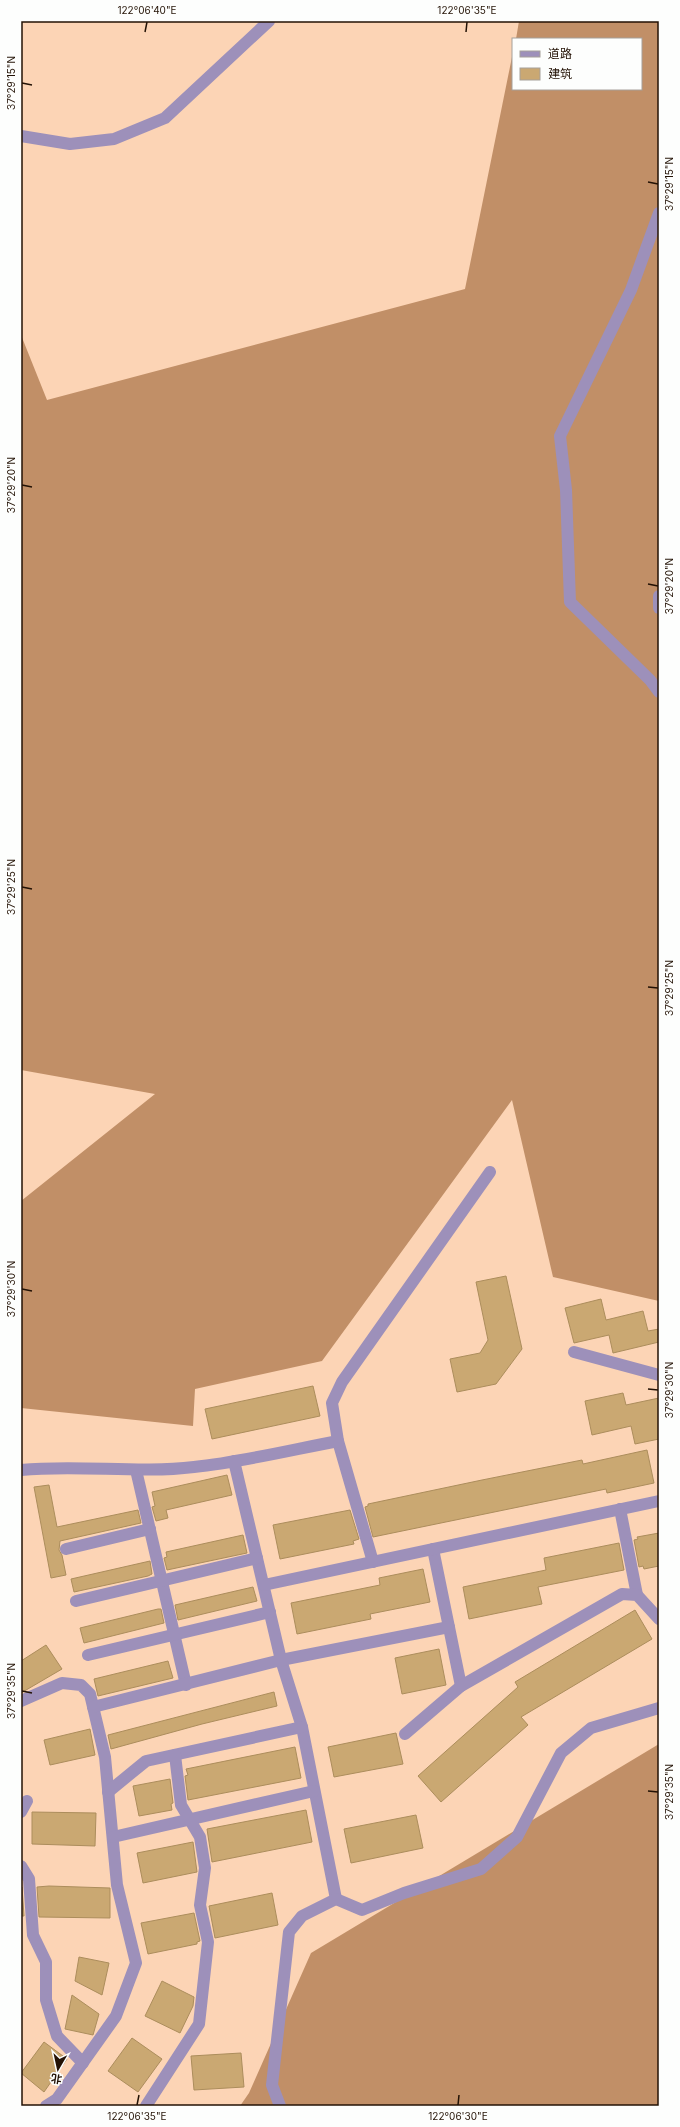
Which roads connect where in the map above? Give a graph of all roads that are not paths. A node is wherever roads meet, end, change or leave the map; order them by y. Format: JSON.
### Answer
{"nodes":[{"id":1,"x":270,"y":21,"type":"edge"},
{"id":2,"x":21,"y":136,"type":"edge"},
{"id":3,"x":659,"y":213,"type":"edge"},
{"id":4,"x":659,"y":596,"type":"edge"},
{"id":5,"x":659,"y":608,"type":"edge"},
{"id":6,"x":659,"y":692,"type":"edge"},
{"id":7,"x":490,"y":1172,"type":"dead end"},
{"id":8,"x":574,"y":1352,"type":"dead end"},
{"id":9,"x":659,"y":1375,"type":"edge"},
{"id":10,"x":338,"y":1442,"type":"junction"},
{"id":11,"x":234,"y":1460,"type":"junction"},
{"id":12,"x":21,"y":1470,"type":"edge"},
{"id":13,"x":136,"y":1470,"type":"junction"},
{"id":14,"x":659,"y":1501,"type":"edge"},
{"id":15,"x":620,"y":1509,"type":"junction"},
{"id":16,"x":150,"y":1529,"type":"junction"},
{"id":17,"x":66,"y":1549,"type":"dead end"},
{"id":18,"x":433,"y":1549,"type":"junction"},
{"id":19,"x":257,"y":1558,"type":"junction"},
{"id":20,"x":372,"y":1562,"type":"junction"},
{"id":21,"x":162,"y":1581,"type":"junction"},
{"id":22,"x":264,"y":1585,"type":"junction"},
{"id":23,"x":637,"y":1595,"type":"junction"},
{"id":24,"x":76,"y":1601,"type":"dead end"},
{"id":25,"x":270,"y":1612,"type":"junction"},
{"id":26,"x":659,"y":1619,"type":"edge"},
{"id":27,"x":449,"y":1627,"type":"junction"},
{"id":28,"x":174,"y":1635,"type":"junction"},
{"id":29,"x":88,"y":1655,"type":"dead end"},
{"id":30,"x":281,"y":1660,"type":"junction"},
{"id":31,"x":186,"y":1685,"type":"junction"},
{"id":32,"x":461,"y":1686,"type":"junction"},
{"id":33,"x":21,"y":1701,"type":"edge"},
{"id":34,"x":93,"y":1707,"type":"junction"},
{"id":35,"x":659,"y":1708,"type":"edge"},
{"id":36,"x":302,"y":1728,"type":"junction"},
{"id":37,"x":406,"y":1734,"type":"dead end"},
{"id":38,"x":174,"y":1755,"type":"junction"},
{"id":39,"x":314,"y":1790,"type":"junction"},
{"id":40,"x":108,"y":1792,"type":"junction"},
{"id":41,"x":28,"y":1801,"type":"dead end"},
{"id":42,"x":21,"y":1812,"type":"edge"},
{"id":43,"x":189,"y":1820,"type":"junction"},
{"id":44,"x":113,"y":1837,"type":"junction"},
{"id":45,"x":21,"y":1866,"type":"edge"},
{"id":46,"x":336,"y":1899,"type":"junction"},
{"id":47,"x":82,"y":2063,"type":"junction"},
{"id":48,"x":49,"y":2105,"type":"edge"},
{"id":49,"x":146,"y":2106,"type":"edge"},
{"id":50,"x":280,"y":2106,"type":"edge"}],
"edges":[{"from":1,"to":2,"type":"street"},
{"from":3,"to":6,"type":"street"},
{"from":4,"to":5,"type":"street"},
{"from":7,"to":10,"type":"street"},
{"from":8,"to":9,"type":"street"},
{"from":10,"to":11,"type":"street"},
{"from":10,"to":20,"type":"street"},
{"from":11,"to":13,"type":"street"},
{"from":11,"to":19,"type":"street"},
{"from":12,"to":13,"type":"street"},
{"from":13,"to":16,"type":"street"},
{"from":14,"to":15,"type":"street"},
{"from":15,"to":18,"type":"street"},
{"from":15,"to":23,"type":"street"},
{"from":16,"to":17,"type":"street"},
{"from":16,"to":21,"type":"street"},
{"from":18,"to":20,"type":"street"},
{"from":18,"to":27,"type":"street"},
{"from":19,"to":21,"type":"street"},
{"from":19,"to":22,"type":"street"},
{"from":20,"to":22,"type":"street"},
{"from":21,"to":24,"type":"street"},
{"from":21,"to":28,"type":"street"},
{"from":22,"to":25,"type":"street"},
{"from":23,"to":26,"type":"street"},
{"from":23,"to":32,"type":"street"},
{"from":25,"to":28,"type":"street"},
{"from":25,"to":30,"type":"street"},
{"from":27,"to":30,"type":"street"},
{"from":27,"to":32,"type":"street"},
{"from":28,"to":29,"type":"street"},
{"from":28,"to":31,"type":"street"},
{"from":30,"to":31,"type":"street"},
{"from":30,"to":36,"type":"street"},
{"from":31,"to":34,"type":"street"},
{"from":32,"to":37,"type":"street"},
{"from":33,"to":34,"type":"street"},
{"from":34,"to":40,"type":"street"},
{"from":35,"to":46,"type":"street"},
{"from":36,"to":38,"type":"street"},
{"from":36,"to":39,"type":"street"},
{"from":38,"to":40,"type":"street"},
{"from":38,"to":43,"type":"street"},
{"from":39,"to":43,"type":"street"},
{"from":39,"to":46,"type":"street"},
{"from":40,"to":44,"type":"street"},
{"from":41,"to":42,"type":"street"},
{"from":43,"to":44,"type":"street"},
{"from":43,"to":49,"type":"street"},
{"from":44,"to":47,"type":"street"},
{"from":45,"to":47,"type":"street"},
{"from":46,"to":50,"type":"street"},
{"from":47,"to":48,"type":"street"}]}
